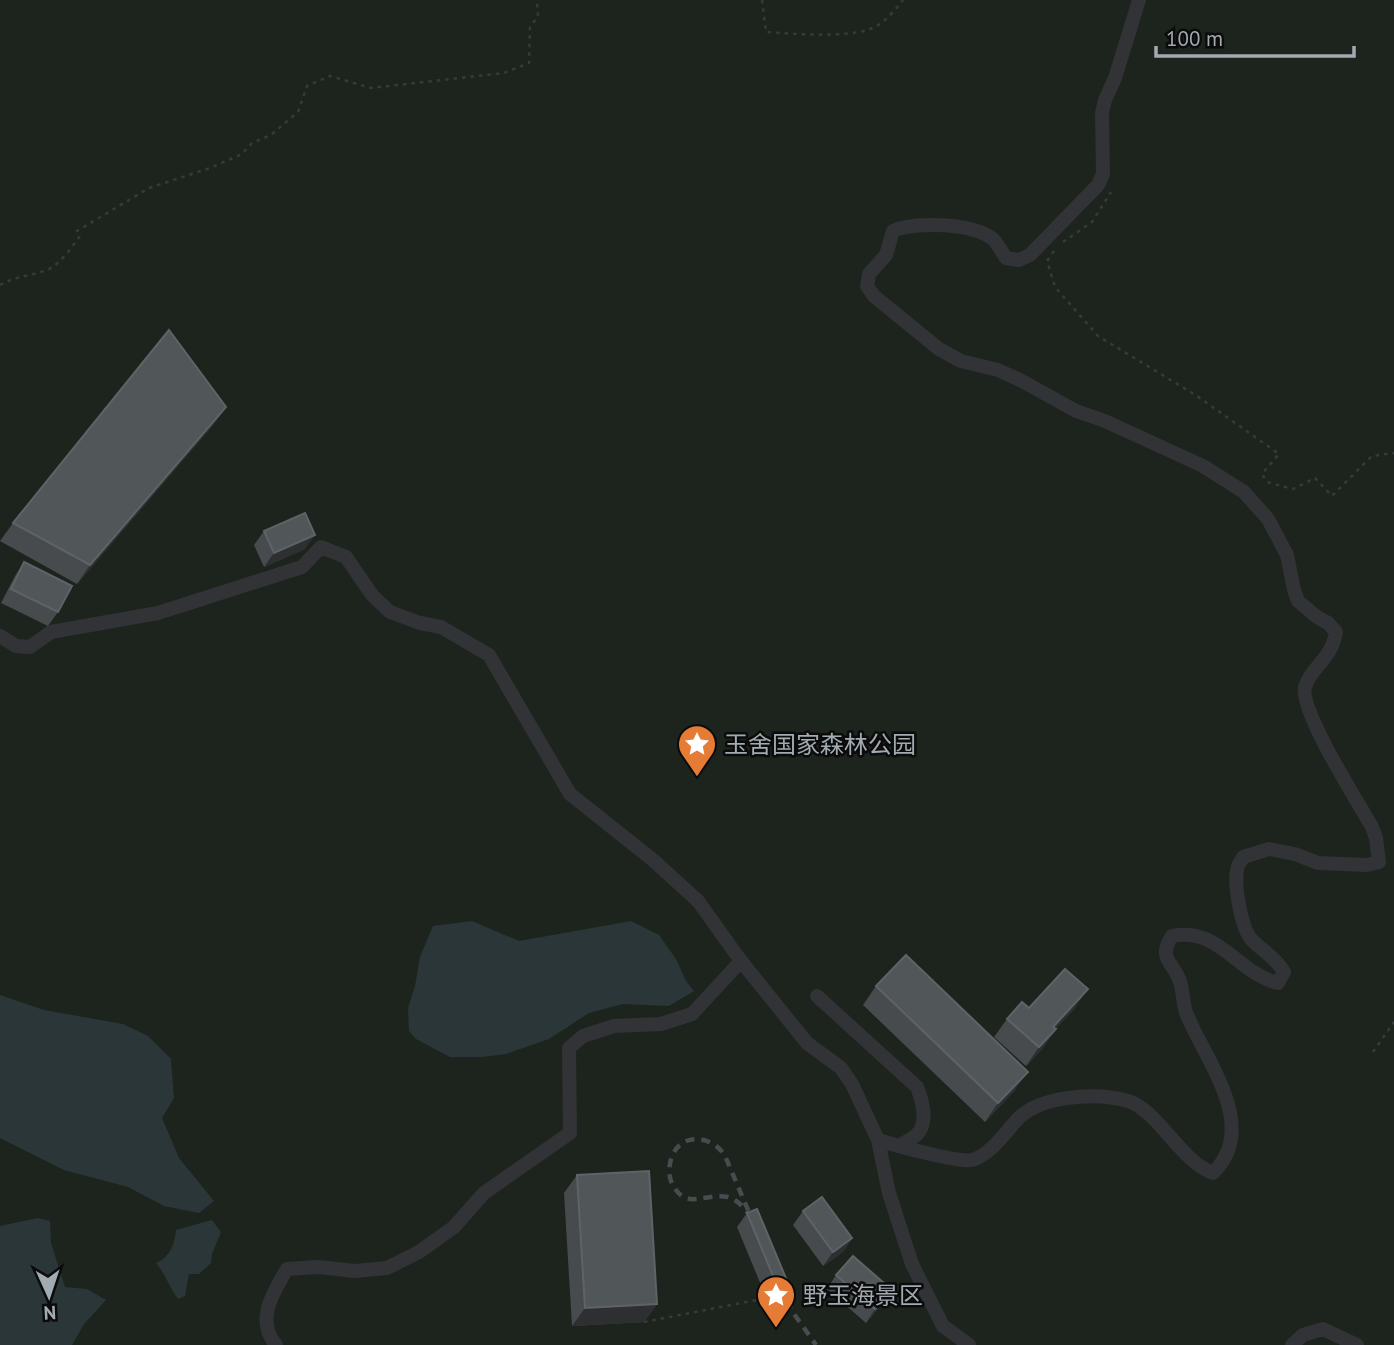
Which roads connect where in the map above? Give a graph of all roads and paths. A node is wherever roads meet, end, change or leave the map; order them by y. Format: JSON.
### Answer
{"nodes":[{"id":1,"x":540,"y":0,"type":"edge"},
{"id":2,"x":762,"y":0,"type":"edge"},
{"id":3,"x":903,"y":0,"type":"edge"},
{"id":4,"x":1139,"y":0,"type":"edge"},
{"id":5,"x":1113,"y":183,"type":"dead end"},
{"id":6,"x":0,"y":285,"type":"edge"},
{"id":7,"x":1394,"y":453,"type":"edge"},
{"id":8,"x":0,"y":636,"type":"edge"},
{"id":9,"x":741,"y":961,"type":"junction"},
{"id":10,"x":817,"y":996,"type":"dead end"},
{"id":11,"x":1394,"y":1021,"type":"edge"},
{"id":12,"x":1373,"y":1052,"type":"dead end"},
{"id":13,"x":878,"y":1140,"type":"junction"},
{"id":14,"x":899,"y":1146,"type":"junction"},
{"id":15,"x":766,"y":1298,"type":"dead end"},
{"id":16,"x":644,"y":1322,"type":"dead end"},
{"id":17,"x":276,"y":1345,"type":"edge"},
{"id":18,"x":969,"y":1345,"type":"edge"},
{"id":19,"x":1292,"y":1345,"type":"edge"},
{"id":20,"x":1357,"y":1345,"type":"edge"}],
"edges":[{"from":1,"to":6,"type":"path"},
{"from":2,"to":3,"type":"path"},
{"from":4,"to":14,"type":"street"},
{"from":5,"to":7,"type":"path"},
{"from":8,"to":9,"type":"street"},
{"from":9,"to":13,"type":"street"},
{"from":9,"to":17,"type":"street"},
{"from":10,"to":14,"type":"street"},
{"from":11,"to":12,"type":"path"},
{"from":13,"to":14,"type":"street"},
{"from":13,"to":18,"type":"street"},
{"from":15,"to":16,"type":"path"},
{"from":19,"to":20,"type":"street"}]}
